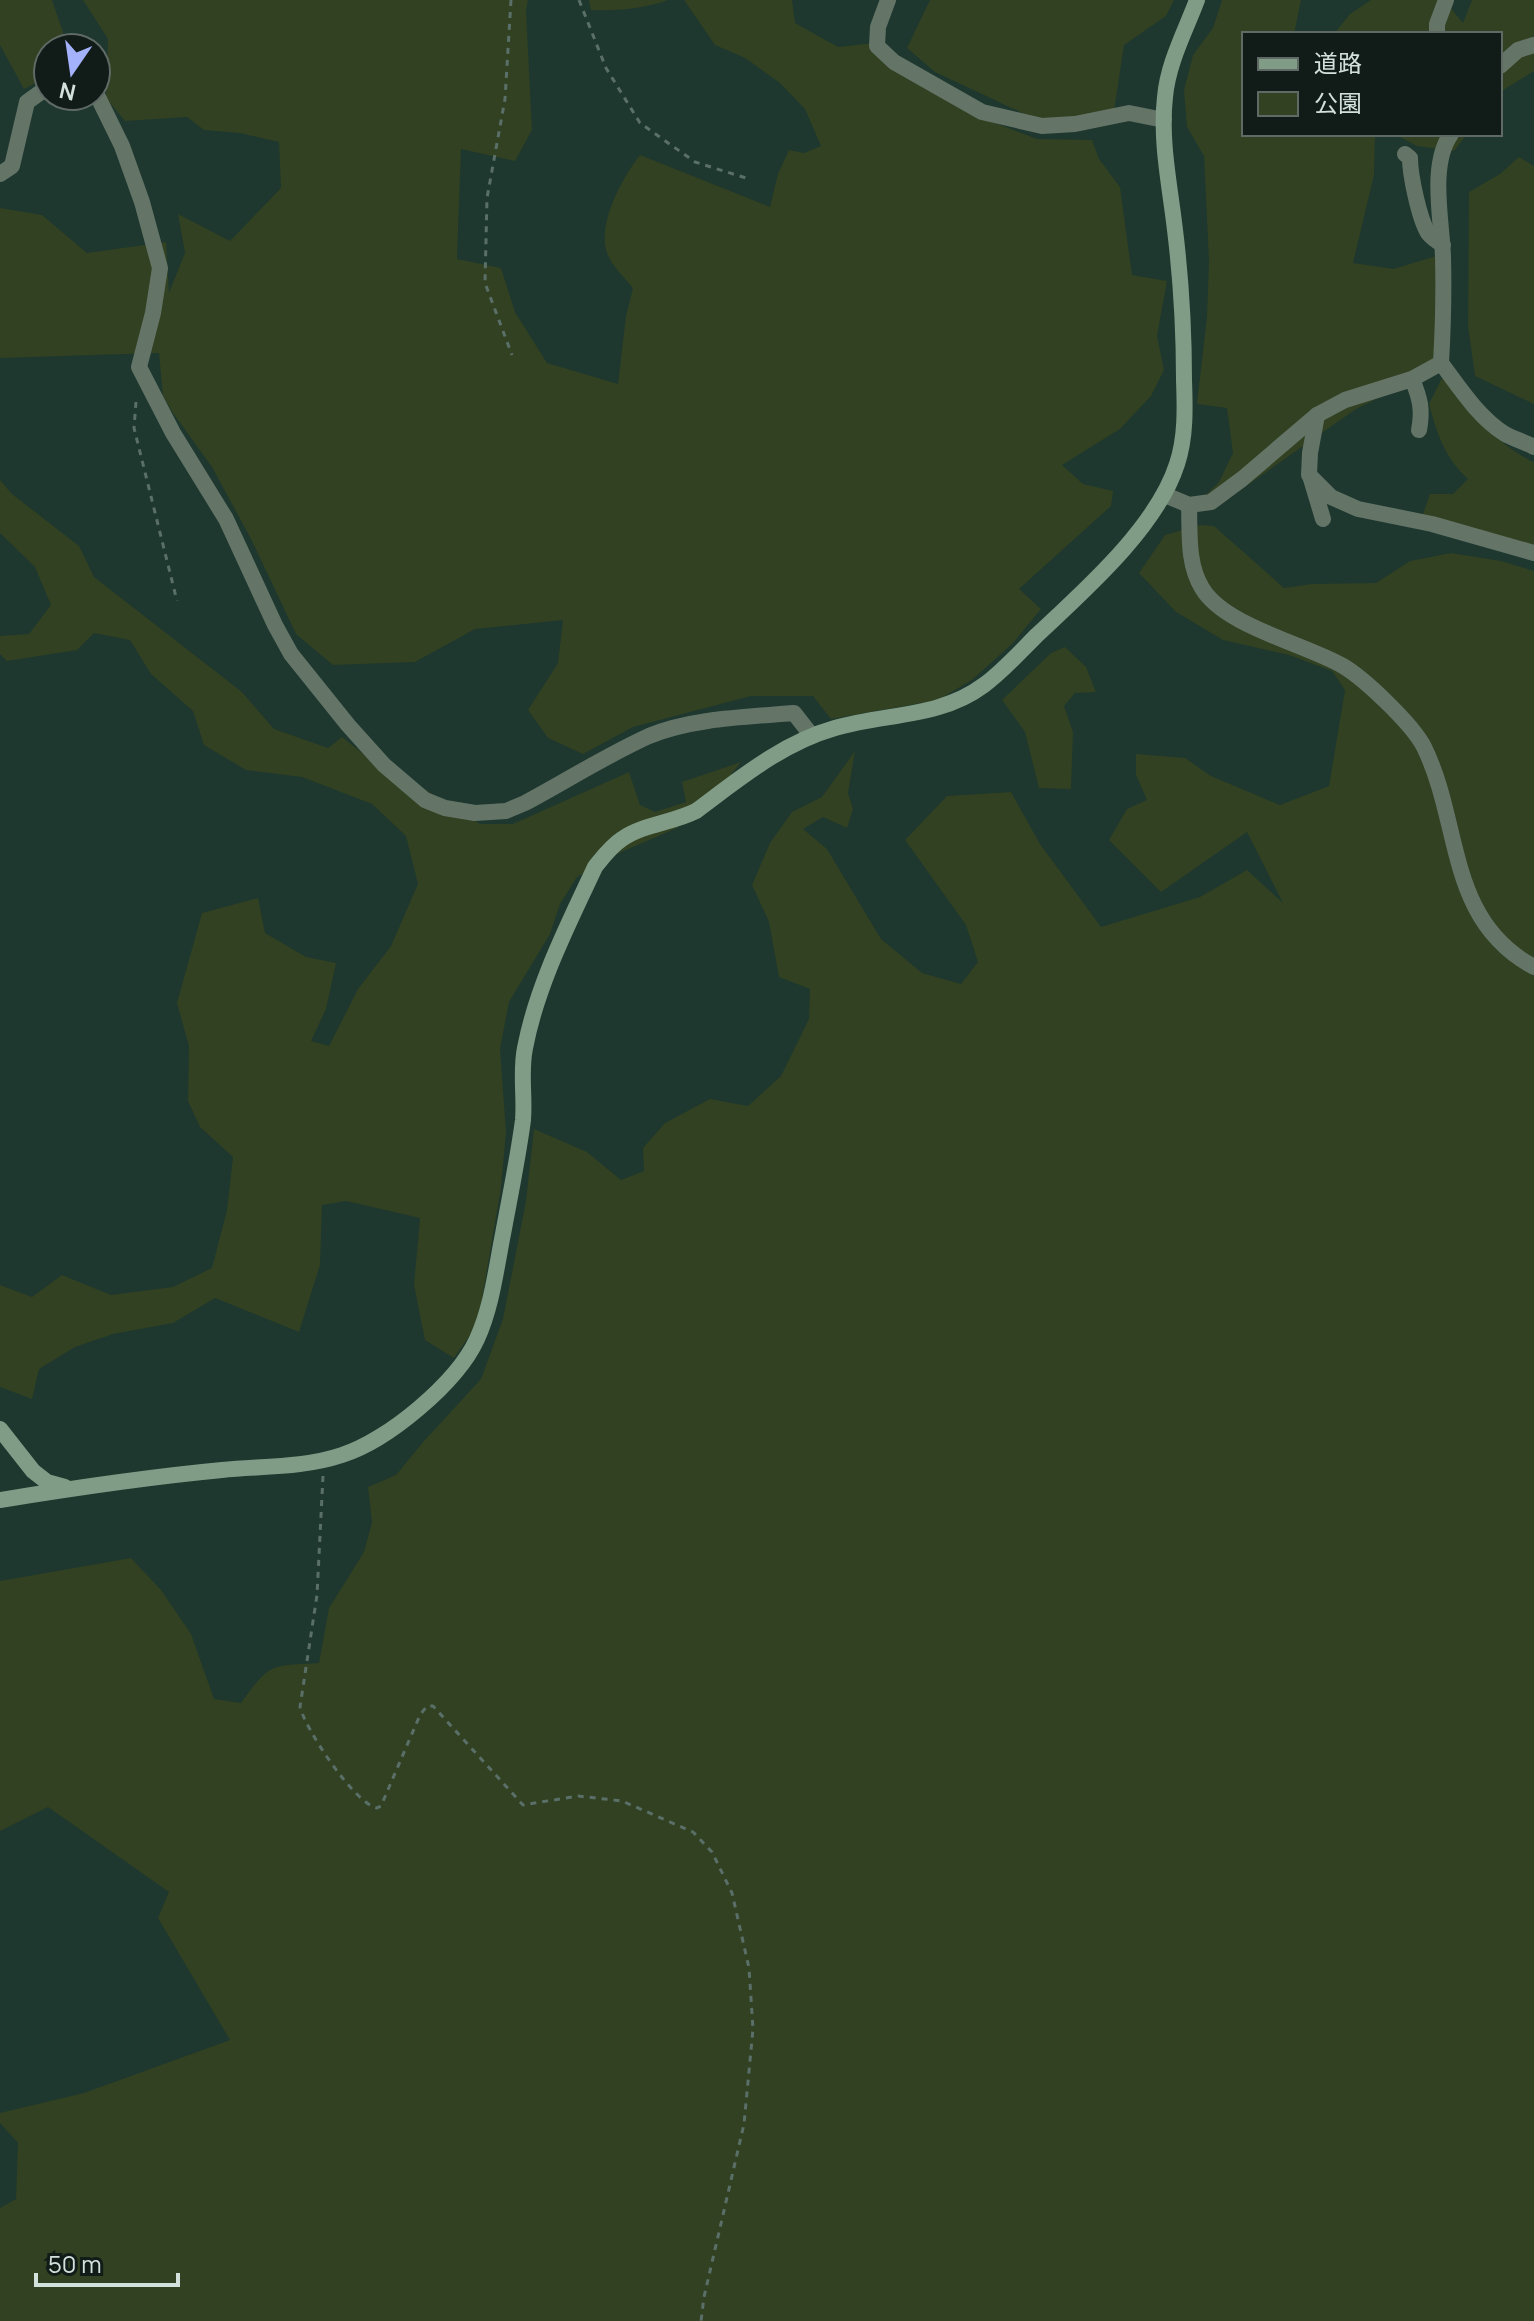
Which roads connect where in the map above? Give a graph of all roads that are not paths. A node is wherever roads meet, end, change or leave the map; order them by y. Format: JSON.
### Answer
{"nodes":[{"id":1,"x":888,"y":0,"type":"edge"},
{"id":2,"x":1197,"y":0,"type":"edge"},
{"id":3,"x":1446,"y":0,"type":"edge"},
{"id":4,"x":1437,"y":32,"type":"edge"},
{"id":5,"x":1534,"y":45,"type":"edge"},
{"id":6,"x":1502,"y":64,"type":"edge"},
{"id":7,"x":32,"y":98,"type":"edge"},
{"id":8,"x":105,"y":112,"type":"edge"},
{"id":9,"x":1164,"y":120,"type":"junction"},
{"id":10,"x":1438,"y":136,"type":"edge"},
{"id":11,"x":1449,"y":136,"type":"edge"},
{"id":12,"x":1405,"y":154,"type":"dead end"},
{"id":13,"x":1438,"y":171,"type":"junction"},
{"id":14,"x":0,"y":174,"type":"edge"},
{"id":15,"x":1443,"y":245,"type":"junction"},
{"id":16,"x":1441,"y":363,"type":"junction"},
{"id":17,"x":1412,"y":379,"type":"junction"},
{"id":18,"x":1317,"y":415,"type":"junction"},
{"id":19,"x":1419,"y":430,"type":"dead end"},
{"id":20,"x":1534,"y":447,"type":"edge"},
{"id":21,"x":1309,"y":475,"type":"junction"},
{"id":22,"x":1165,"y":495,"type":"junction"},
{"id":23,"x":1189,"y":505,"type":"junction"},
{"id":24,"x":1323,"y":519,"type":"dead end"},
{"id":25,"x":1534,"y":553,"type":"edge"},
{"id":26,"x":812,"y":736,"type":"junction"},
{"id":27,"x":1534,"y":967,"type":"edge"},
{"id":28,"x":0,"y":1429,"type":"edge"},
{"id":29,"x":71,"y":1488,"type":"junction"},
{"id":30,"x":0,"y":1500,"type":"edge"}],
"edges":[{"from":1,"to":9,"type":"street"},
{"from":2,"to":9,"type":"street"},
{"from":3,"to":4,"type":"street"},
{"from":5,"to":6,"type":"street"},
{"from":7,"to":14,"type":"street"},
{"from":8,"to":26,"type":"street"},
{"from":9,"to":22,"type":"street"},
{"from":10,"to":13,"type":"street"},
{"from":11,"to":13,"type":"street"},
{"from":12,"to":15,"type":"street"},
{"from":13,"to":15,"type":"street"},
{"from":15,"to":16,"type":"street"},
{"from":16,"to":17,"type":"street"},
{"from":16,"to":20,"type":"street"},
{"from":17,"to":18,"type":"street"},
{"from":17,"to":19,"type":"street"},
{"from":18,"to":21,"type":"street"},
{"from":18,"to":23,"type":"street"},
{"from":21,"to":24,"type":"street"},
{"from":21,"to":25,"type":"street"},
{"from":22,"to":23,"type":"street"},
{"from":22,"to":26,"type":"street"},
{"from":23,"to":27,"type":"street"},
{"from":26,"to":29,"type":"street"},
{"from":28,"to":29,"type":"street"},
{"from":29,"to":30,"type":"street"}]}
